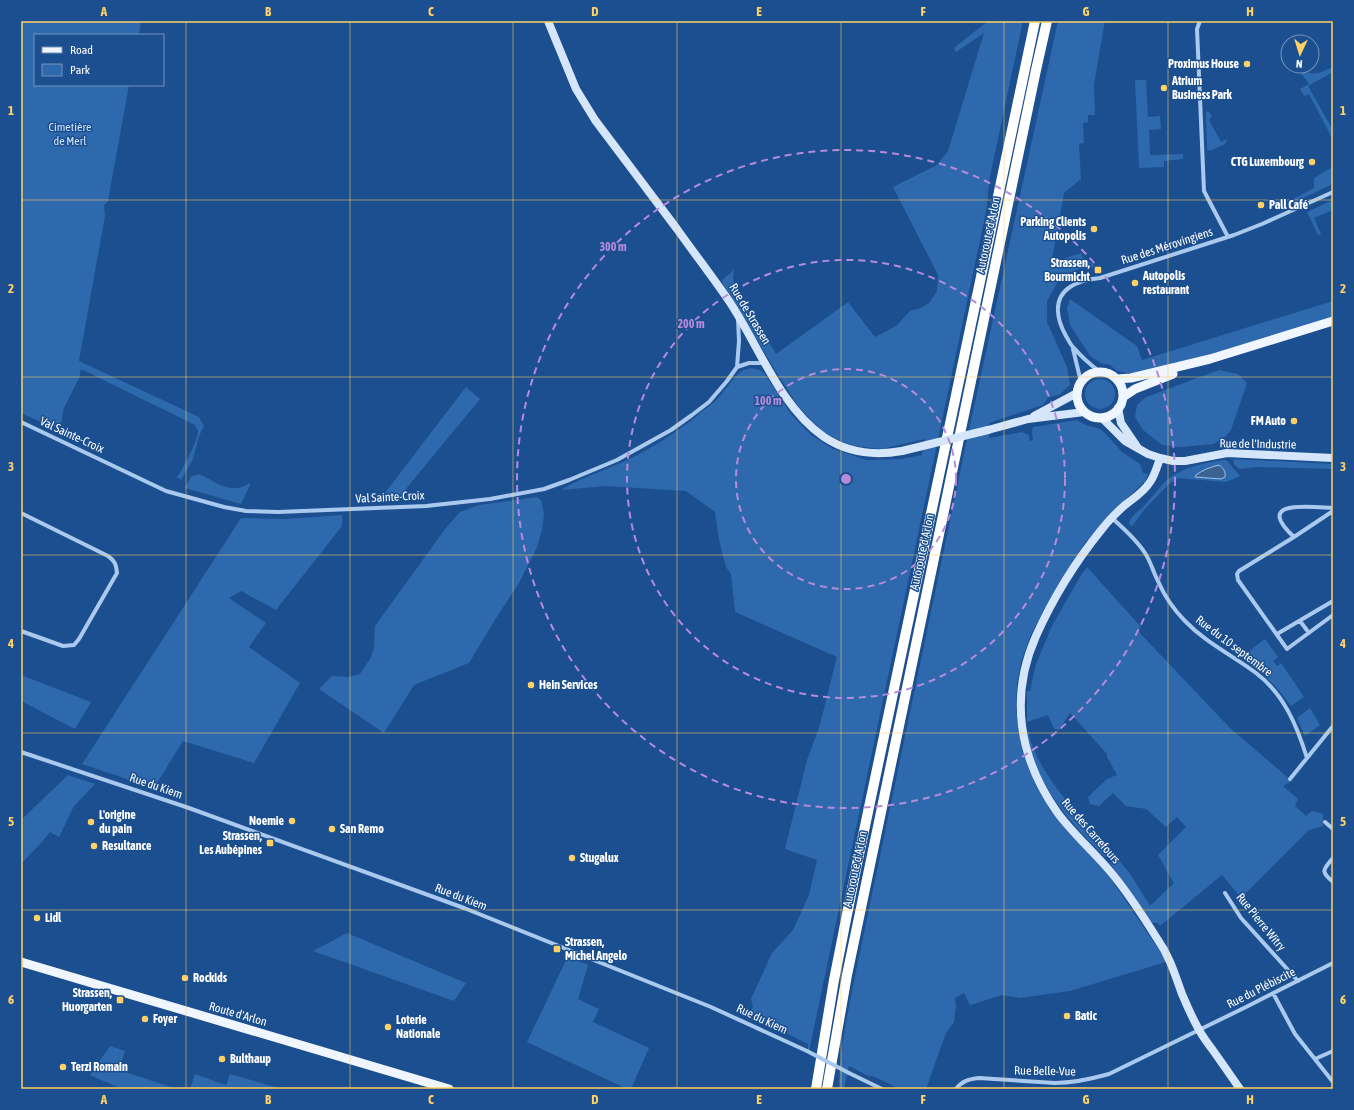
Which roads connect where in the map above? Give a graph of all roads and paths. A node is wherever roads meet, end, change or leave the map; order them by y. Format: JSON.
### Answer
{"nodes":[{"id":1,"x":548,"y":21,"type":"edge"},
{"id":2,"x":1035,"y":21,"type":"edge"},
{"id":3,"x":1047,"y":21,"type":"edge"},
{"id":4,"x":1200,"y":21,"type":"edge"},
{"id":5,"x":1333,"y":192,"type":"edge"},
{"id":6,"x":1228,"y":237,"type":"junction"},
{"id":7,"x":738,"y":316,"type":"junction"},
{"id":8,"x":1333,"y":321,"type":"edge"},
{"id":9,"x":1073,"y":348,"type":"junction"},
{"id":10,"x":1210,"y":359,"type":"junction"},
{"id":11,"x":766,"y":363,"type":"junction"},
{"id":12,"x":737,"y":367,"type":"junction"},
{"id":13,"x":1100,"y":372,"type":"junction"},
{"id":14,"x":1117,"y":379,"type":"junction"},
{"id":15,"x":1081,"y":382,"type":"junction"},
{"id":16,"x":1077,"y":393,"type":"junction"},
{"id":17,"x":1123,"y":397,"type":"junction"},
{"id":18,"x":1118,"y":408,"type":"junction"},
{"id":19,"x":1084,"y":412,"type":"junction"},
{"id":20,"x":1102,"y":418,"type":"junction"},
{"id":21,"x":1028,"y":419,"type":"junction"},
{"id":22,"x":21,"y":422,"type":"edge"},
{"id":23,"x":1138,"y":448,"type":"junction"},
{"id":24,"x":1160,"y":458,"type":"junction"},
{"id":25,"x":1333,"y":458,"type":"edge"},
{"id":26,"x":1333,"y":508,"type":"edge"},
{"id":27,"x":1333,"y":511,"type":"edge"},
{"id":28,"x":21,"y":513,"type":"edge"},
{"id":29,"x":1112,"y":518,"type":"junction"},
{"id":30,"x":1294,"y":537,"type":"junction"},
{"id":31,"x":1333,"y":601,"type":"edge"},
{"id":32,"x":1333,"y":615,"type":"edge"},
{"id":33,"x":1300,"y":621,"type":"junction"},
{"id":34,"x":21,"y":631,"type":"edge"},
{"id":35,"x":1276,"y":633,"type":"junction"},
{"id":36,"x":1309,"y":633,"type":"junction"},
{"id":37,"x":1333,"y":726,"type":"edge"},
{"id":38,"x":21,"y":752,"type":"edge"},
{"id":39,"x":1307,"y":758,"type":"junction"},
{"id":40,"x":1290,"y":779,"type":"dead end"},
{"id":41,"x":1325,"y":822,"type":"dead end"},
{"id":42,"x":1333,"y":830,"type":"edge"},
{"id":43,"x":1333,"y":858,"type":"edge"},
{"id":44,"x":1333,"y":882,"type":"edge"},
{"id":45,"x":1225,"y":893,"type":"dead end"},
{"id":46,"x":21,"y":962,"type":"edge"},
{"id":47,"x":1333,"y":963,"type":"edge"},
{"id":48,"x":1298,"y":981,"type":"junction"},
{"id":49,"x":1273,"y":993,"type":"junction"},
{"id":50,"x":1199,"y":1030,"type":"junction"},
{"id":51,"x":1333,"y":1050,"type":"edge"},
{"id":52,"x":1315,"y":1059,"type":"junction"},
{"id":53,"x":1333,"y":1082,"type":"edge"},
{"id":54,"x":449,"y":1089,"type":"edge"},
{"id":55,"x":816,"y":1089,"type":"edge"},
{"id":56,"x":827,"y":1089,"type":"edge"},
{"id":57,"x":882,"y":1089,"type":"edge"},
{"id":58,"x":956,"y":1089,"type":"edge"},
{"id":59,"x":1240,"y":1089,"type":"edge"}],
"edges":[{"from":1,"to":7,"type":"main road","name":"Rue de Strassen"},
{"from":2,"to":55,"type":"highway","name":"Autoroute d'Arlon"},
{"from":3,"to":56,"type":"highway","name":"Autoroute d'Arlon"},
{"from":4,"to":6,"type":"street"},
{"from":5,"to":6,"type":"street","name":"Rue des Mérovingiens"},
{"from":6,"to":9,"type":"street","name":"Rue des Mérovingiens"},
{"from":7,"to":11,"type":"main road","name":"Rue de Strassen"},
{"from":7,"to":12,"type":"street"},
{"from":8,"to":10,"type":"main road"},
{"from":9,"to":13,"type":"street","name":"Rue des Mérovingiens"},
{"from":9,"to":15,"type":"street","name":"Rue des Mérovingiens"},
{"from":10,"to":14,"type":"main road"},
{"from":10,"to":17,"type":"main road"},
{"from":11,"to":12,"type":"street"},
{"from":11,"to":21,"type":"main road","name":"Rue de Strassen","bridge":true},
{"from":12,"to":22,"type":"street","name":"Val Sainte-Croix"},
{"from":13,"to":14,"type":"main road"},
{"from":13,"to":15,"type":"main road"},
{"from":14,"to":17,"type":"main road"},
{"from":15,"to":16,"type":"main road"},
{"from":16,"to":19,"type":"main road"},
{"from":16,"to":21,"type":"main road","name":"Rue de Strassen"},
{"from":17,"to":18,"type":"main road"},
{"from":18,"to":20,"type":"main road"},
{"from":18,"to":23,"type":"main road"},
{"from":19,"to":20,"type":"main road"},
{"from":19,"to":21,"type":"main road","name":"Rue de Strassen"},
{"from":20,"to":23,"type":"main road"},
{"from":23,"to":24,"type":"main road"},
{"from":24,"to":25,"type":"main road","name":"Rue de l'Industrie"},
{"from":24,"to":29,"type":"main road","name":"Rue des Carrefours"},
{"from":26,"to":30,"type":"street"},
{"from":27,"to":30,"type":"street"},
{"from":28,"to":34,"type":"street"},
{"from":29,"to":39,"type":"street","name":"Rue du 10 septembre"},
{"from":29,"to":50,"type":"main road","name":"Rue des Carrefours"},
{"from":30,"to":35,"type":"street"},
{"from":31,"to":33,"type":"street"},
{"from":32,"to":36,"type":"street"},
{"from":33,"to":35,"type":"street"},
{"from":33,"to":36,"type":"street"},
{"from":35,"to":36,"type":"street"},
{"from":37,"to":39,"type":"street"},
{"from":38,"to":57,"type":"street","name":"Rue du Kiem","bridge":true},
{"from":39,"to":40,"type":"street"},
{"from":41,"to":42,"type":"street"},
{"from":43,"to":44,"type":"street"},
{"from":45,"to":48,"type":"street","name":"Rue Pierre Witry"},
{"from":46,"to":54,"type":"main road","name":"Route d'Arlon"},
{"from":47,"to":48,"type":"street","name":"Rue du Plébiscite"},
{"from":48,"to":49,"type":"street","name":"Rue du Plébiscite"},
{"from":49,"to":50,"type":"street","name":"Rue du Plébiscite"},
{"from":49,"to":52,"type":"street"},
{"from":50,"to":58,"type":"street","name":"Rue Belle-Vue"},
{"from":50,"to":59,"type":"main road","name":"Rue des Carrefours"},
{"from":51,"to":52,"type":"street"},
{"from":52,"to":53,"type":"street"}]}
